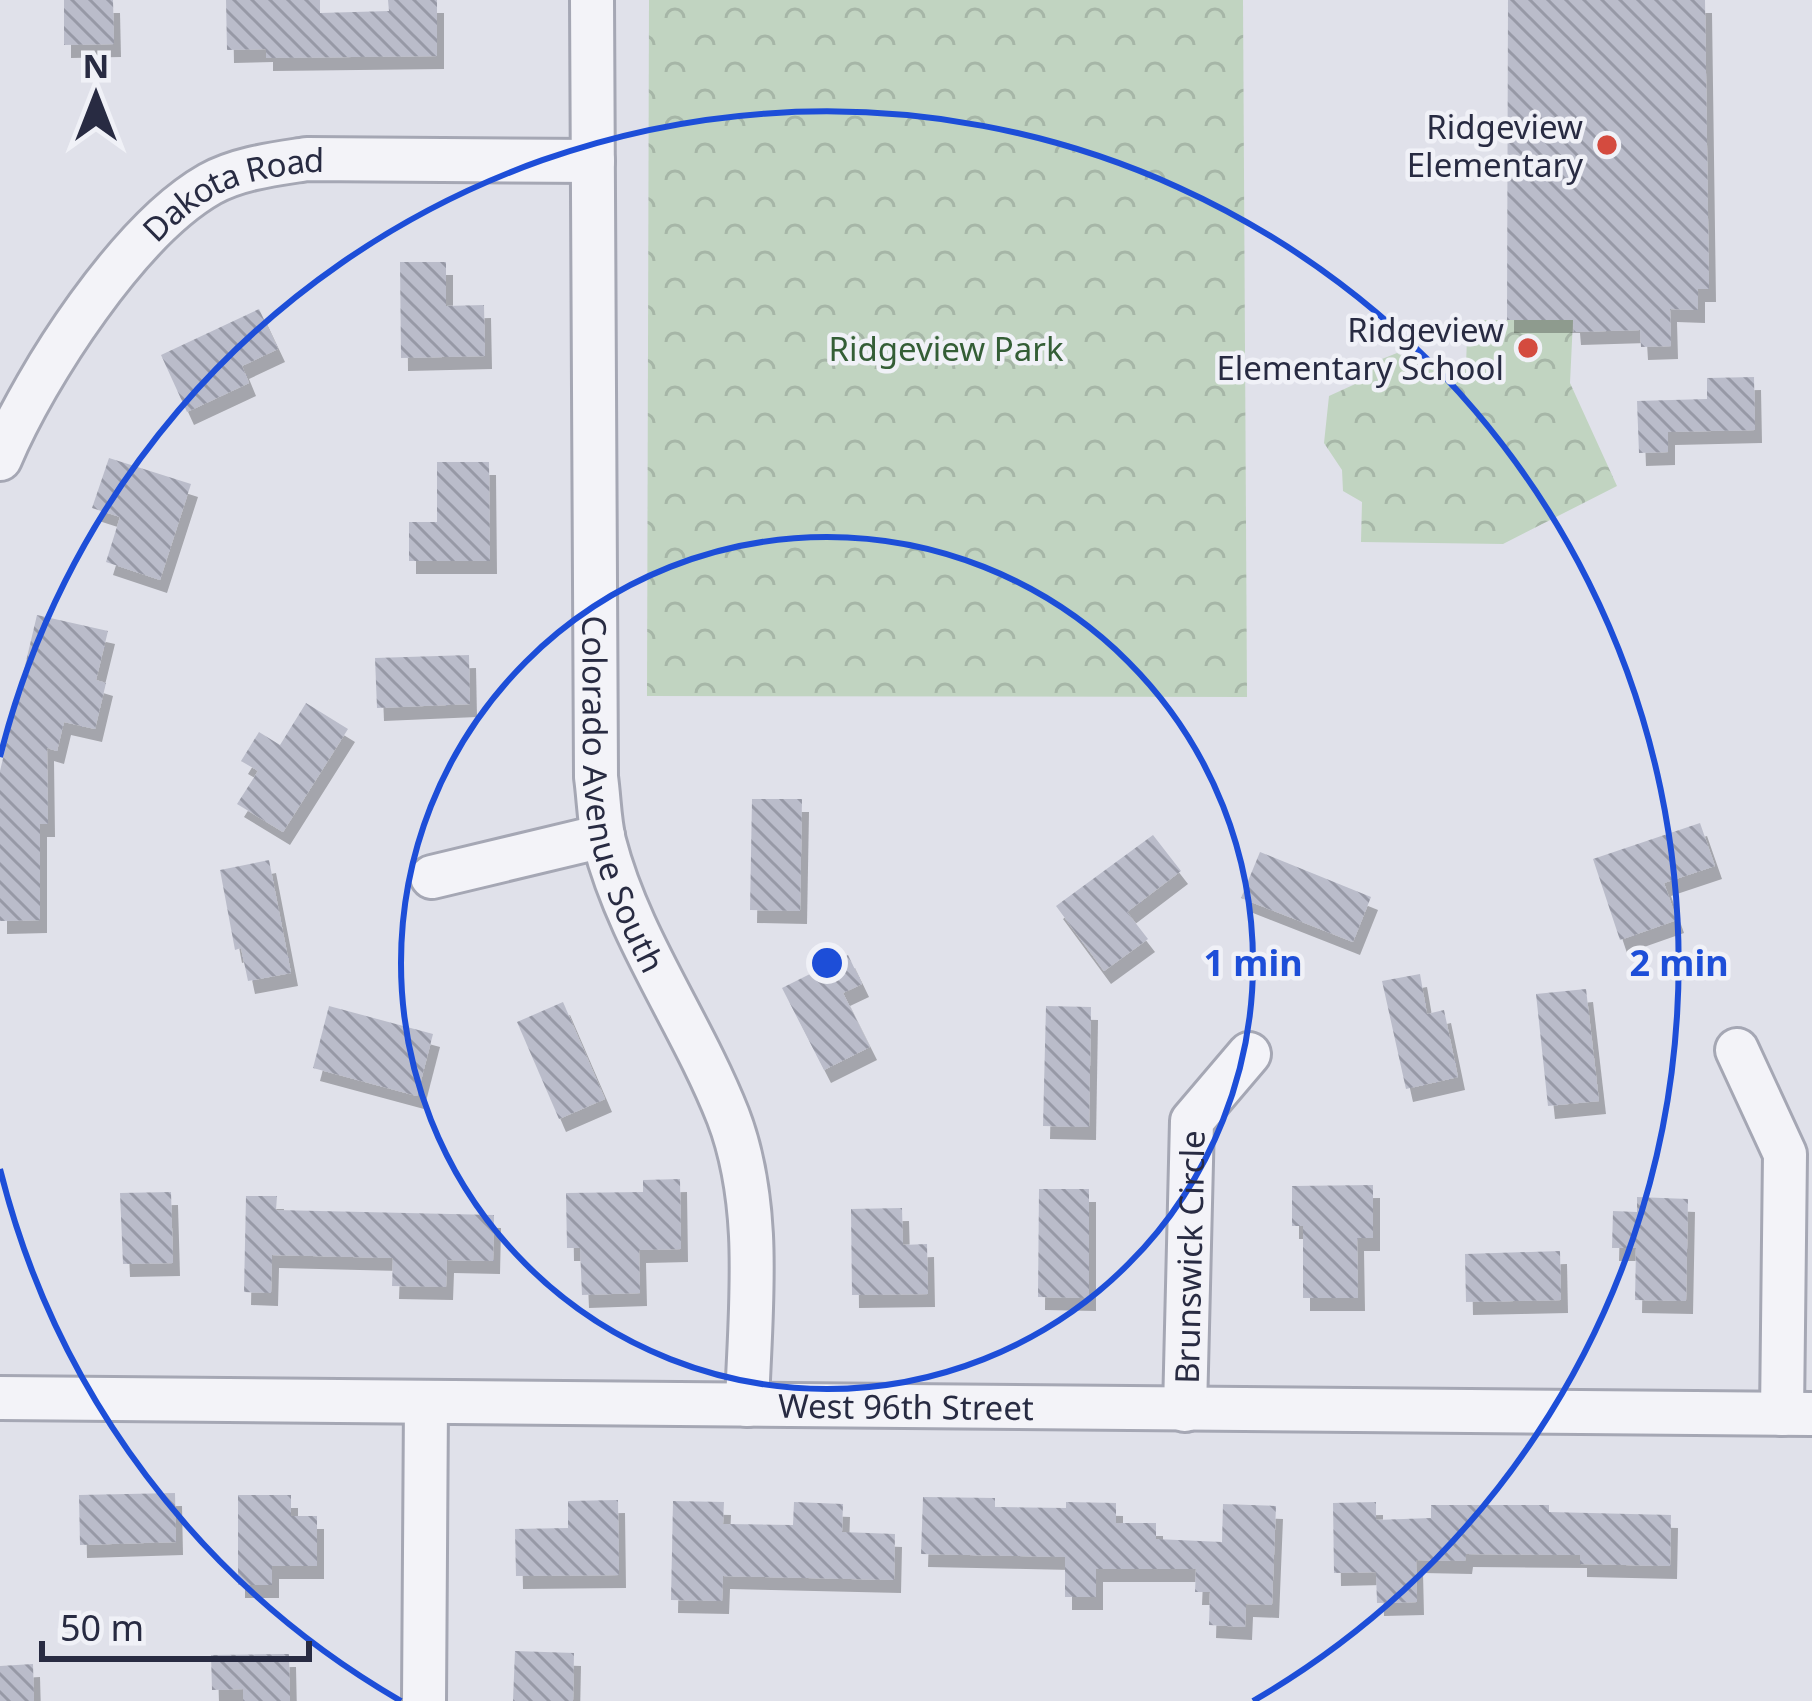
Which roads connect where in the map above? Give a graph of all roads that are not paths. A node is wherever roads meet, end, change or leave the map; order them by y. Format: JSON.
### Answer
{"nodes":[{"id":1,"x":592,"y":0,"type":"edge"},
{"id":2,"x":593,"y":161,"type":"junction"},
{"id":3,"x":0,"y":459,"type":"edge"},
{"id":4,"x":603,"y":836,"type":"junction"},
{"id":5,"x":432,"y":877,"type":"dead end"},
{"id":6,"x":1737,"y":1049,"type":"dead end"},
{"id":7,"x":1250,"y":1054,"type":"dead end"},
{"id":8,"x":0,"y":1398,"type":"edge"},
{"id":9,"x":426,"y":1403,"type":"junction"},
{"id":10,"x":747,"y":1405,"type":"junction"},
{"id":11,"x":1185,"y":1410,"type":"junction"},
{"id":12,"x":1797,"y":1414,"type":"edge"},
{"id":13,"x":424,"y":1701,"type":"edge"}],
"edges":[{"from":1,"to":2,"type":"street","name":"Colorado Avenue South"},
{"from":2,"to":3,"type":"street","name":"Dakota Road"},
{"from":2,"to":4,"type":"street","name":"Colorado Avenue South"},
{"from":4,"to":5,"type":"street"},
{"from":4,"to":10,"type":"street","name":"Colorado Avenue South"},
{"from":6,"to":12,"type":"street"},
{"from":7,"to":11,"type":"street","name":"Brunswick Circle"},
{"from":8,"to":9,"type":"street","name":"West 96th Street"},
{"from":9,"to":10,"type":"street","name":"West 96th Street"},
{"from":9,"to":13,"type":"street"},
{"from":10,"to":11,"type":"street","name":"West 96th Street"},
{"from":11,"to":12,"type":"street","name":"West 96th Street"}]}
